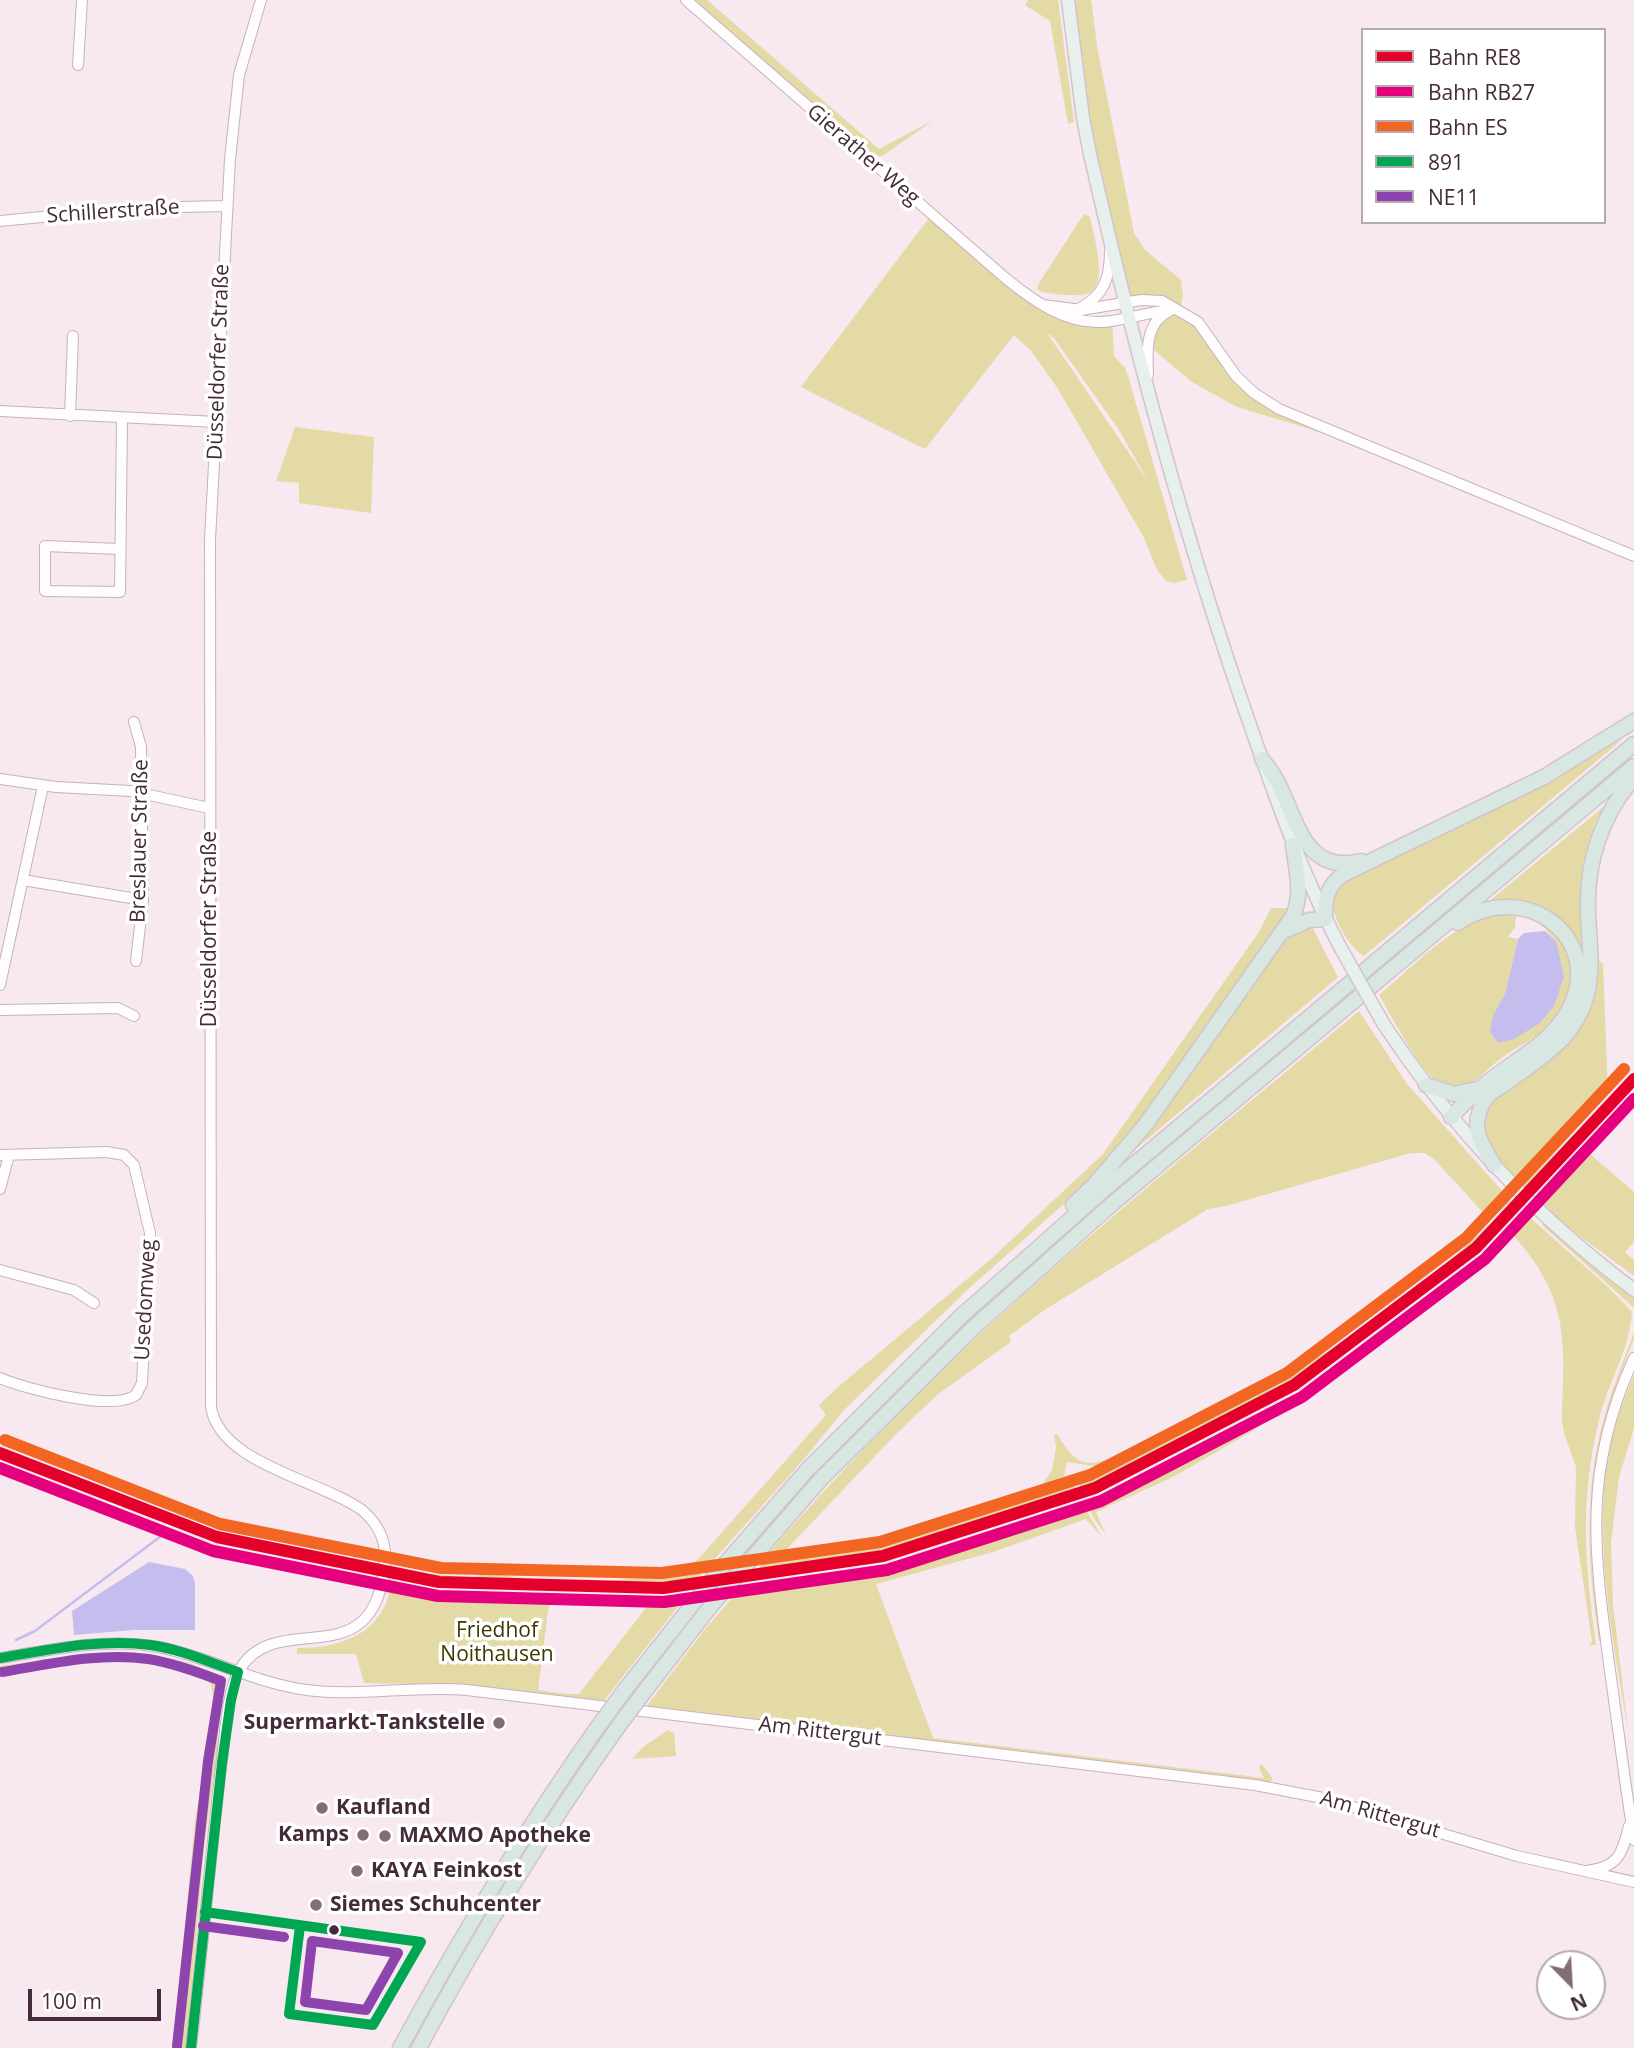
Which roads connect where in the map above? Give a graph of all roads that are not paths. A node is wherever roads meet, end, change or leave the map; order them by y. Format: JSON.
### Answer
{"nodes":[{"id":1,"x":82,"y":0,"type":"edge"},
{"id":2,"x":261,"y":0,"type":"edge"},
{"id":3,"x":686,"y":0,"type":"edge"},
{"id":4,"x":1068,"y":0,"type":"edge"},
{"id":5,"x":78,"y":65,"type":"dead end"},
{"id":6,"x":226,"y":206,"type":"junction"},
{"id":7,"x":0,"y":221,"type":"edge"},
{"id":8,"x":1110,"y":237,"type":"junction"},
{"id":9,"x":1126,"y":303,"type":"junction"},
{"id":10,"x":1043,"y":305,"type":"junction"},
{"id":11,"x":1177,"y":309,"type":"junction"},
{"id":12,"x":1073,"y":310,"type":"junction"},
{"id":13,"x":1129,"y":317,"type":"junction"},
{"id":14,"x":73,"y":336,"type":"dead end"},
{"id":15,"x":1150,"y":398,"type":"junction"},
{"id":16,"x":0,"y":411,"type":"edge"},
{"id":17,"x":70,"y":416,"type":"junction"},
{"id":18,"x":122,"y":419,"type":"junction"},
{"id":19,"x":217,"y":422,"type":"junction"},
{"id":20,"x":120,"y":549,"type":"junction"},
{"id":21,"x":1634,"y":556,"type":"edge"},
{"id":22,"x":1634,"y":721,"type":"edge"},
{"id":23,"x":134,"y":722,"type":"dead end"},
{"id":24,"x":1634,"y":744,"type":"edge"},
{"id":25,"x":1262,"y":759,"type":"junction"},
{"id":26,"x":1634,"y":766,"type":"edge"},
{"id":27,"x":1634,"y":778,"type":"edge"},
{"id":28,"x":0,"y":779,"type":"edge"},
{"id":29,"x":43,"y":786,"type":"junction"},
{"id":30,"x":142,"y":792,"type":"junction"},
{"id":31,"x":209,"y":808,"type":"junction"},
{"id":32,"x":1293,"y":845,"type":"junction"},
{"id":33,"x":1382,"y":854,"type":"junction"},
{"id":34,"x":23,"y":880,"type":"junction"},
{"id":35,"x":143,"y":900,"type":"junction"},
{"id":36,"x":1325,"y":919,"type":"junction"},
{"id":37,"x":1279,"y":936,"type":"junction"},
{"id":38,"x":136,"y":961,"type":"dead end"},
{"id":39,"x":1399,"y":964,"type":"junction"},
{"id":40,"x":0,"y":985,"type":"edge"},
{"id":41,"x":0,"y":1010,"type":"edge"},
{"id":42,"x":134,"y":1016,"type":"dead end"},
{"id":43,"x":1426,"y":1085,"type":"junction"},
{"id":44,"x":1485,"y":1091,"type":"junction"},
{"id":45,"x":1451,"y":1117,"type":"junction"},
{"id":46,"x":4,"y":1155,"type":"edge"},
{"id":47,"x":1494,"y":1166,"type":"junction"},
{"id":48,"x":0,"y":1189,"type":"edge"},
{"id":49,"x":0,"y":1270,"type":"edge"},
{"id":50,"x":1011,"y":1271,"type":"junction"},
{"id":51,"x":1634,"y":1290,"type":"edge"},
{"id":52,"x":94,"y":1303,"type":"dead end"},
{"id":53,"x":1634,"y":1358,"type":"edge"},
{"id":54,"x":0,"y":1378,"type":"edge"},
{"id":55,"x":0,"y":1658,"type":"edge"},
{"id":56,"x":238,"y":1672,"type":"junction"},
{"id":57,"x":1631,"y":1819,"type":"junction"},
{"id":58,"x":1634,"y":1840,"type":"edge"},
{"id":59,"x":1579,"y":1872,"type":"junction"},
{"id":60,"x":1634,"y":1882,"type":"edge"},
{"id":61,"x":191,"y":2048,"type":"edge"},
{"id":62,"x":400,"y":2048,"type":"edge"},
{"id":63,"x":419,"y":2048,"type":"edge"}],
"edges":[{"from":1,"to":5,"type":"street"},
{"from":2,"to":6,"type":"street","name":"Düsseldorfer Straße"},
{"from":3,"to":10,"type":"street","name":"Gierather Weg"},
{"from":4,"to":8,"type":"main road"},
{"from":6,"to":7,"type":"street","name":"Schillerstraße"},
{"from":6,"to":19,"type":"street","name":"Düsseldorfer Straße"},
{"from":8,"to":9,"type":"main road"},
{"from":8,"to":12,"type":"street"},
{"from":9,"to":11,"type":"street","name":"Gierather Weg"},
{"from":9,"to":12,"type":"street","name":"Gierather Weg"},
{"from":9,"to":13,"type":"main road"},
{"from":10,"to":12,"type":"street","name":"Gierather Weg"},
{"from":10,"to":13,"type":"street","name":"Gierather Weg"},
{"from":11,"to":13,"type":"street","name":"Gierather Weg"},
{"from":11,"to":15,"type":"street"},
{"from":11,"to":21,"type":"street"},
{"from":13,"to":15,"type":"main road"},
{"from":14,"to":17,"type":"street"},
{"from":15,"to":25,"type":"main road"},
{"from":16,"to":17,"type":"street"},
{"from":17,"to":18,"type":"street"},
{"from":18,"to":19,"type":"street"},
{"from":18,"to":20,"type":"street"},
{"from":19,"to":31,"type":"street","name":"Düsseldorfer Straße"},
{"from":20,"to":20,"type":"street"},
{"from":22,"to":33,"type":"highway"},
{"from":23,"to":30,"type":"street","name":"Breslauer Straße"},
{"from":24,"to":50,"type":"highway"},
{"from":25,"to":32,"type":"main road"},
{"from":25,"to":33,"type":"highway"},
{"from":26,"to":39,"type":"highway"},
{"from":27,"to":44,"type":"highway"},
{"from":28,"to":29,"type":"street"},
{"from":29,"to":30,"type":"street"},
{"from":29,"to":34,"type":"street"},
{"from":30,"to":31,"type":"street"},
{"from":30,"to":35,"type":"street","name":"Breslauer Straße"},
{"from":31,"to":56,"type":"street","name":"Düsseldorfer Straße"},
{"from":32,"to":36,"type":"main road"},
{"from":32,"to":37,"type":"highway"},
{"from":33,"to":36,"type":"highway"},
{"from":34,"to":35,"type":"street"},
{"from":34,"to":40,"type":"street"},
{"from":35,"to":38,"type":"street","name":"Breslauer Straße"},
{"from":36,"to":37,"type":"highway"},
{"from":36,"to":43,"type":"main road","bridge":true},
{"from":37,"to":50,"type":"highway"},
{"from":39,"to":44,"type":"highway"},
{"from":39,"to":63,"type":"highway","bridge":true},
{"from":41,"to":42,"type":"street"},
{"from":43,"to":44,"type":"highway"},
{"from":43,"to":45,"type":"main road"},
{"from":44,"to":45,"type":"highway"},
{"from":44,"to":47,"type":"highway"},
{"from":45,"to":47,"type":"main road"},
{"from":46,"to":48,"type":"street"},
{"from":46,"to":54,"type":"street","name":"Usedomweg"},
{"from":47,"to":51,"type":"main road"},
{"from":49,"to":52,"type":"street"},
{"from":50,"to":62,"type":"highway","bridge":true},
{"from":53,"to":57,"type":"street"},
{"from":55,"to":56,"type":"street","name":"Am Rittergut"},
{"from":56,"to":59,"type":"street","name":"Am Rittergut"},
{"from":56,"to":61,"type":"street"},
{"from":57,"to":58,"type":"street"},
{"from":57,"to":59,"type":"street"},
{"from":59,"to":60,"type":"street","name":"Am Rittergut"}]}
